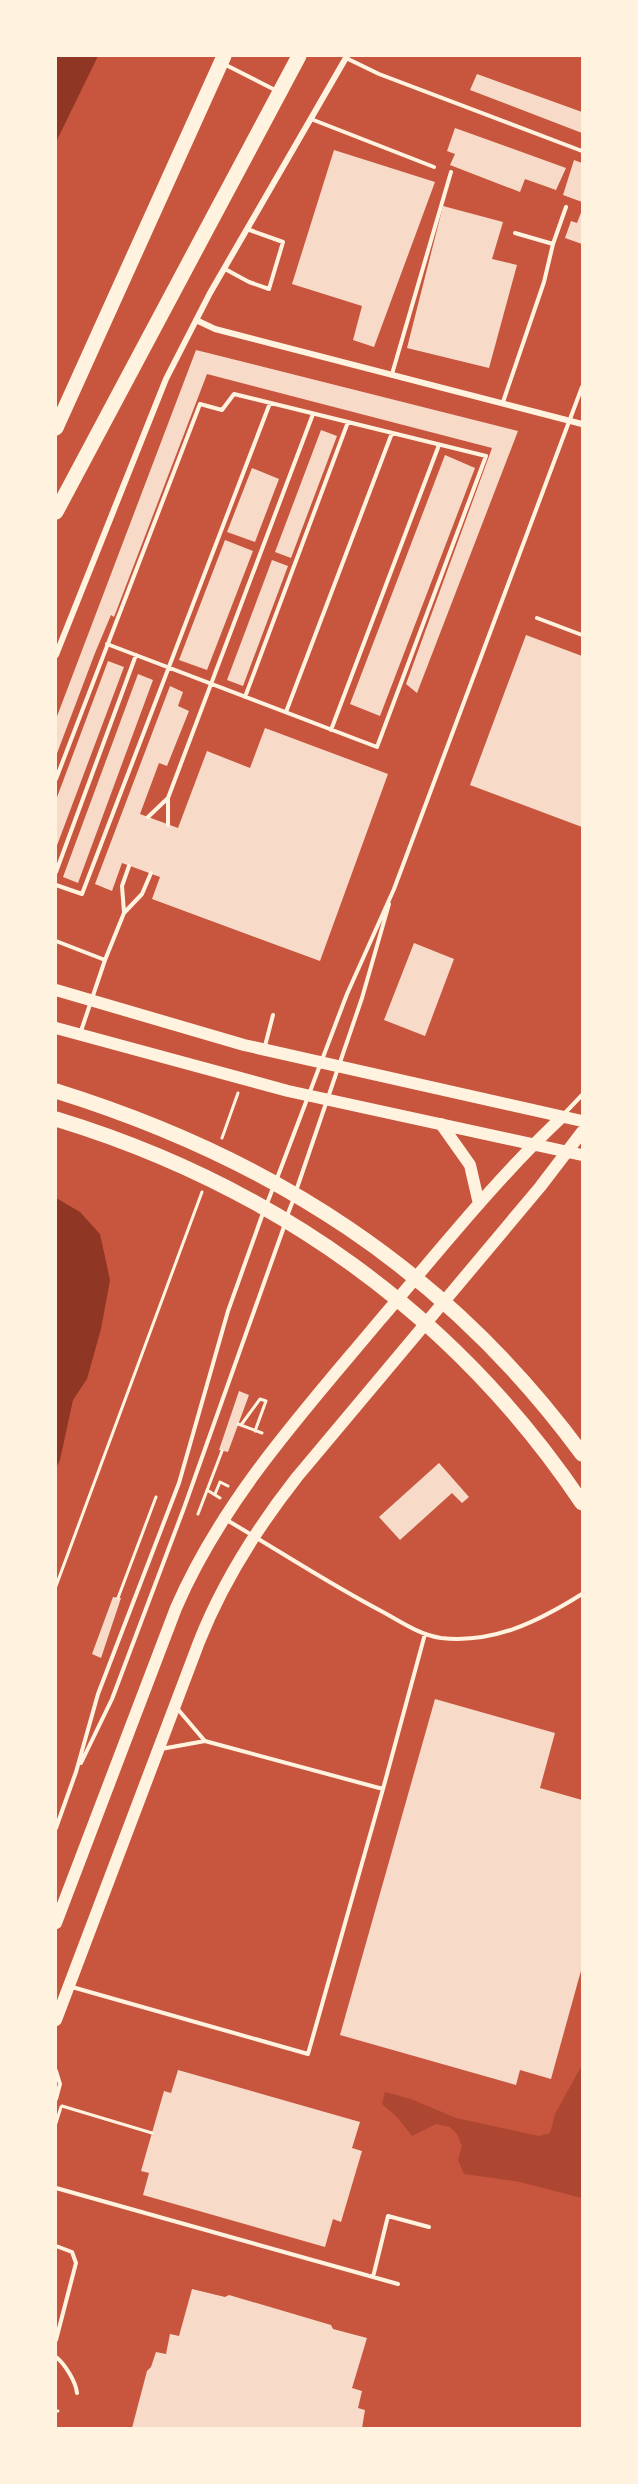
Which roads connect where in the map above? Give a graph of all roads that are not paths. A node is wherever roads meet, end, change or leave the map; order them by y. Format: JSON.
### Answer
{"nodes":[{"id":1,"x":299,"y":56,"type":"edge"},
{"id":2,"x":346,"y":56,"type":"edge"},
{"id":3,"x":223,"y":59,"type":"edge"},
{"id":4,"x":279,"y":92,"type":"junction"},
{"id":5,"x":310,"y":119,"type":"junction"},
{"id":6,"x":582,"y":151,"type":"edge"},
{"id":7,"x":434,"y":167,"type":"dead end"},
{"id":8,"x":451,"y":172,"type":"dead end"},
{"id":9,"x":566,"y":207,"type":"dead end"},
{"id":10,"x":247,"y":229,"type":"junction"},
{"id":11,"x":515,"y":233,"type":"dead end"},
{"id":12,"x":553,"y":244,"type":"junction"},
{"id":13,"x":224,"y":268,"type":"junction"},
{"id":14,"x":196,"y":320,"type":"junction"},
{"id":15,"x":392,"y":374,"type":"junction"},
{"id":16,"x":582,"y":387,"type":"edge"},
{"id":17,"x":502,"y":402,"type":"junction"},
{"id":18,"x":270,"y":403,"type":"junction"},
{"id":19,"x":313,"y":414,"type":"junction"},
{"id":20,"x":570,"y":421,"type":"junction"},
{"id":21,"x":348,"y":422,"type":"junction"},
{"id":22,"x":582,"y":424,"type":"edge"},
{"id":23,"x":56,"y":428,"type":"edge"},
{"id":24,"x":392,"y":433,"type":"junction"},
{"id":25,"x":439,"y":445,"type":"junction"},
{"id":26,"x":56,"y":512,"type":"edge"},
{"id":27,"x":537,"y":618,"type":"dead end"},
{"id":28,"x":582,"y":635,"type":"edge"},
{"id":29,"x":107,"y":644,"type":"junction"},
{"id":30,"x":56,"y":655,"type":"edge"},
{"id":31,"x":136,"y":655,"type":"junction"},
{"id":32,"x":168,"y":668,"type":"junction"},
{"id":33,"x":211,"y":684,"type":"junction"},
{"id":34,"x":245,"y":697,"type":"junction"},
{"id":35,"x":286,"y":712,"type":"junction"},
{"id":36,"x":331,"y":730,"type":"junction"},
{"id":37,"x":56,"y":779,"type":"edge"},
{"id":38,"x":168,"y":798,"type":"junction"},
{"id":39,"x":148,"y":817,"type":"dead end"},
{"id":40,"x":168,"y":825,"type":"dead end"},
{"id":41,"x":129,"y":866,"type":"dead end"},
{"id":42,"x":56,"y":872,"type":"edge"},
{"id":43,"x":151,"y":873,"type":"dead end"},
{"id":44,"x":56,"y":885,"type":"edge"},
{"id":45,"x":393,"y":889,"type":"junction"},
{"id":46,"x":124,"y":912,"type":"junction"},
{"id":47,"x":56,"y":941,"type":"edge"},
{"id":48,"x":105,"y":960,"type":"junction"},
{"id":49,"x":56,"y":990,"type":"edge"},
{"id":50,"x":91,"y":1001,"type":"junction"},
{"id":51,"x":273,"y":1015,"type":"dead end"},
{"id":52,"x":56,"y":1028,"type":"edge"},
{"id":53,"x":80,"y":1035,"type":"junction"},
{"id":54,"x":265,"y":1050,"type":"junction"},
{"id":55,"x":321,"y":1063,"type":"junction"},
{"id":56,"x":339,"y":1067,"type":"junction"},
{"id":57,"x":56,"y":1091,"type":"edge"},
{"id":58,"x":309,"y":1095,"type":"junction"},
{"id":59,"x":582,"y":1095,"type":"edge"},
{"id":60,"x":327,"y":1099,"type":"junction"},
{"id":61,"x":562,"y":1117,"type":"junction"},
{"id":62,"x":56,"y":1119,"type":"edge"},
{"id":63,"x":582,"y":1121,"type":"edge"},
{"id":64,"x":441,"y":1124,"type":"junction"},
{"id":65,"x":582,"y":1132,"type":"edge"},
{"id":66,"x":533,"y":1144,"type":"junction"},
{"id":67,"x":568,"y":1152,"type":"junction"},
{"id":68,"x":582,"y":1155,"type":"edge"},
{"id":69,"x":480,"y":1204,"type":"junction"},
{"id":70,"x":582,"y":1454,"type":"edge"},
{"id":71,"x":582,"y":1503,"type":"edge"},
{"id":72,"x":224,"y":1518,"type":"junction"},
{"id":73,"x":254,"y":1536,"type":"junction"},
{"id":74,"x":582,"y":1594,"type":"edge"},
{"id":75,"x":425,"y":1634,"type":"junction"},
{"id":76,"x":175,"y":1705,"type":"junction"},
{"id":77,"x":205,"y":1741,"type":"junction"},
{"id":78,"x":158,"y":1749,"type":"junction"},
{"id":79,"x":76,"y":1772,"type":"junction"},
{"id":80,"x":383,"y":1789,"type":"junction"},
{"id":81,"x":56,"y":1828,"type":"edge"},
{"id":82,"x":56,"y":1923,"type":"edge"},
{"id":83,"x":68,"y":1986,"type":"junction"},
{"id":84,"x":56,"y":2020,"type":"edge"},
{"id":85,"x":56,"y":2071,"type":"edge"},
{"id":86,"x":56,"y":2099,"type":"edge"},
{"id":87,"x":56,"y":2188,"type":"edge"},
{"id":88,"x":429,"y":2227,"type":"dead end"},
{"id":89,"x":56,"y":2246,"type":"edge"},
{"id":90,"x":373,"y":2277,"type":"junction"},
{"id":91,"x":398,"y":2284,"type":"dead end"},
{"id":92,"x":56,"y":2340,"type":"edge"},
{"id":93,"x":56,"y":2357,"type":"edge"},
{"id":94,"x":77,"y":2393,"type":"dead end"}],
"edges":[{"from":1,"to":4,"type":"highway"},
{"from":2,"to":5,"type":"street"},
{"from":2,"to":6,"type":"lane"},
{"from":3,"to":4,"type":"lane"},
{"from":3,"to":23,"type":"highway"},
{"from":4,"to":26,"type":"highway"},
{"from":5,"to":7,"type":"lane"},
{"from":5,"to":10,"type":"street"},
{"from":8,"to":15,"type":"lane"},
{"from":9,"to":12,"type":"lane"},
{"from":10,"to":13,"type":"street"},
{"from":10,"to":13,"type":"lane"},
{"from":11,"to":12,"type":"lane"},
{"from":12,"to":17,"type":"lane"},
{"from":13,"to":14,"type":"street"},
{"from":14,"to":15,"type":"street"},
{"from":14,"to":30,"type":"street"},
{"from":15,"to":17,"type":"street"},
{"from":16,"to":20,"type":"lane"},
{"from":17,"to":20,"type":"street"},
{"from":18,"to":19,"type":"lane"},
{"from":18,"to":29,"type":"lane"},
{"from":18,"to":32,"type":"lane"},
{"from":19,"to":21,"type":"lane"},
{"from":19,"to":33,"type":"lane"},
{"from":20,"to":22,"type":"street"},
{"from":20,"to":45,"type":"lane"},
{"from":21,"to":24,"type":"lane"},
{"from":21,"to":34,"type":"lane"},
{"from":24,"to":25,"type":"lane"},
{"from":24,"to":35,"type":"lane"},
{"from":25,"to":36,"type":"lane"},
{"from":25,"to":36,"type":"lane"},
{"from":27,"to":28,"type":"lane"},
{"from":29,"to":31,"type":"lane"},
{"from":29,"to":37,"type":"lane"},
{"from":31,"to":32,"type":"lane"},
{"from":31,"to":42,"type":"lane"},
{"from":32,"to":33,"type":"lane"},
{"from":32,"to":44,"type":"lane"},
{"from":33,"to":34,"type":"lane"},
{"from":33,"to":38,"type":"lane"},
{"from":34,"to":35,"type":"lane"},
{"from":35,"to":36,"type":"lane"},
{"from":38,"to":39,"type":"lane"},
{"from":38,"to":40,"type":"lane"},
{"from":41,"to":46,"type":"lane"},
{"from":43,"to":46,"type":"lane"},
{"from":45,"to":55,"type":"lane"},
{"from":45,"to":56,"type":"lane"},
{"from":46,"to":48,"type":"lane"},
{"from":47,"to":48,"type":"lane"},
{"from":48,"to":50,"type":"lane"},
{"from":49,"to":50,"type":"main road"},
{"from":50,"to":53,"type":"lane"},
{"from":50,"to":54,"type":"main road"},
{"from":51,"to":54,"type":"lane"},
{"from":52,"to":53,"type":"main road"},
{"from":53,"to":58,"type":"main road"},
{"from":54,"to":55,"type":"main road"},
{"from":55,"to":56,"type":"main road"},
{"from":55,"to":58,"type":"lane"},
{"from":56,"to":60,"type":"lane"},
{"from":56,"to":61,"type":"main road"},
{"from":57,"to":70,"type":"highway"},
{"from":58,"to":60,"type":"main road"},
{"from":58,"to":79,"type":"lane"},
{"from":59,"to":61,"type":"lane"},
{"from":60,"to":64,"type":"main road"},
{"from":60,"to":79,"type":"lane"},
{"from":61,"to":63,"type":"main road"},
{"from":61,"to":66,"type":"main road"},
{"from":62,"to":71,"type":"highway"},
{"from":64,"to":66,"type":"main road"},
{"from":64,"to":69,"type":"main road"},
{"from":65,"to":67,"type":"main road"},
{"from":66,"to":67,"type":"main road"},
{"from":66,"to":69,"type":"main road"},
{"from":67,"to":68,"type":"main road"},
{"from":67,"to":73,"type":"main road"},
{"from":69,"to":72,"type":"main road"},
{"from":72,"to":73,"type":"lane"},
{"from":72,"to":82,"type":"main road"},
{"from":73,"to":75,"type":"lane"},
{"from":73,"to":76,"type":"main road"},
{"from":74,"to":75,"type":"lane"},
{"from":75,"to":80,"type":"lane"},
{"from":76,"to":77,"type":"lane"},
{"from":76,"to":78,"type":"main road"},
{"from":77,"to":78,"type":"lane"},
{"from":77,"to":80,"type":"lane"},
{"from":78,"to":83,"type":"main road"},
{"from":79,"to":81,"type":"lane"},
{"from":80,"to":83,"type":"lane"},
{"from":83,"to":84,"type":"main road"},
{"from":85,"to":86,"type":"lane"},
{"from":87,"to":90,"type":"lane"},
{"from":88,"to":90,"type":"lane"},
{"from":89,"to":92,"type":"lane"},
{"from":90,"to":91,"type":"lane"},
{"from":93,"to":94,"type":"lane"}]}
